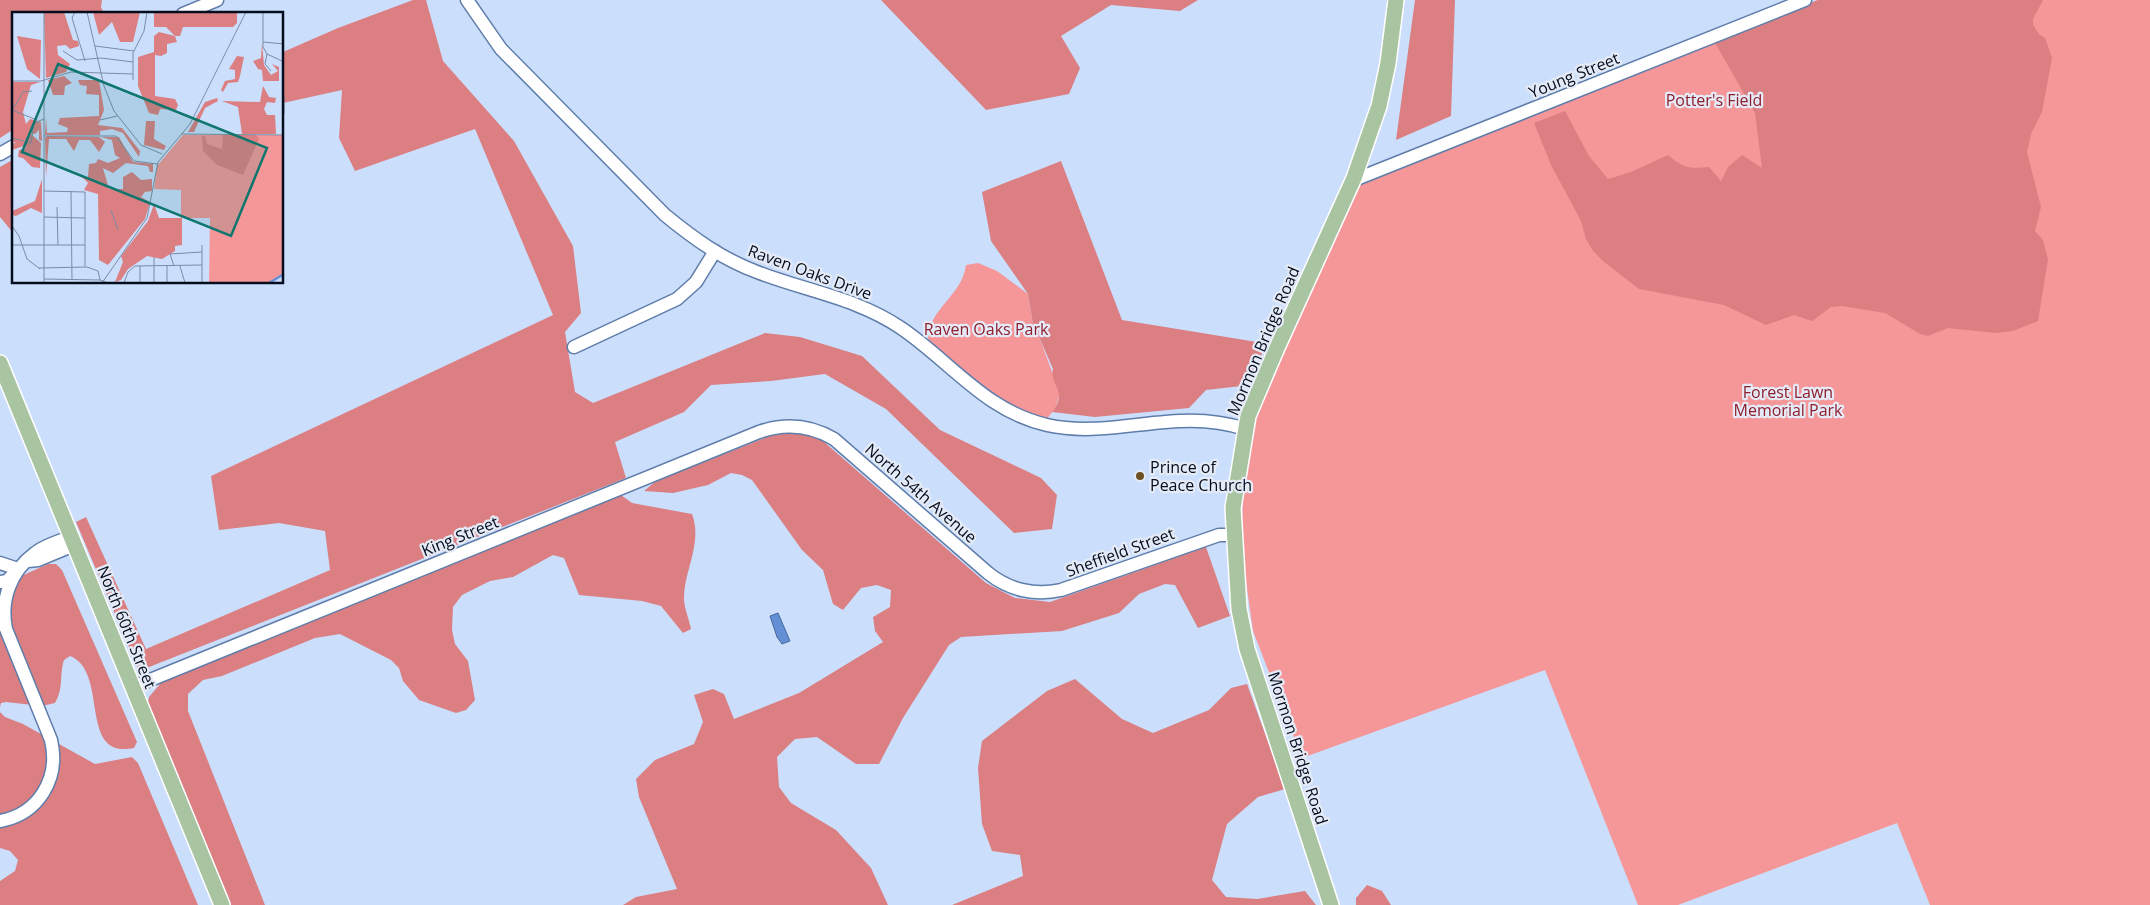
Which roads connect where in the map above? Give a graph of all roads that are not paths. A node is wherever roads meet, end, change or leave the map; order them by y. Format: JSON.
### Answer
{"nodes":[{"id":1,"x":217,"y":0,"type":"edge"},
{"id":2,"x":467,"y":0,"type":"edge"},
{"id":3,"x":1396,"y":0,"type":"edge"},
{"id":4,"x":1805,"y":0,"type":"edge"},
{"id":5,"x":188,"y":12,"type":"edge"},
{"id":6,"x":12,"y":147,"type":"edge"},
{"id":7,"x":0,"y":154,"type":"edge"},
{"id":8,"x":1354,"y":180,"type":"junction"},
{"id":9,"x":714,"y":251,"type":"junction"},
{"id":10,"x":574,"y":347,"type":"dead end"},
{"id":11,"x":0,"y":363,"type":"edge"},
{"id":12,"x":802,"y":427,"type":"joint"},
{"id":13,"x":1245,"y":429,"type":"junction"},
{"id":14,"x":1234,"y":535,"type":"junction"},
{"id":15,"x":73,"y":541,"type":"junction"},
{"id":16,"x":0,"y":563,"type":"edge"},
{"id":17,"x":22,"y":565,"type":"junction"},
{"id":18,"x":0,"y":582,"type":"edge"},
{"id":19,"x":1016,"y":589,"type":"joint"},
{"id":20,"x":133,"y":687,"type":"junction"},
{"id":21,"x":0,"y":821,"type":"edge"},
{"id":22,"x":222,"y":905,"type":"edge"},
{"id":23,"x":1331,"y":905,"type":"edge"}],
"edges":[{"from":1,"to":5,"type":"street"},
{"from":2,"to":9,"type":"street","name":"Raven Oaks Drive"},
{"from":3,"to":8,"type":"main road","name":"Mormon Bridge Road"},
{"from":4,"to":8,"type":"street","name":"Young Street"},
{"from":6,"to":7,"type":"street"},
{"from":8,"to":13,"type":"main road","name":"Mormon Bridge Road"},
{"from":9,"to":10,"type":"street"},
{"from":9,"to":13,"type":"street","name":"Raven Oaks Drive"},
{"from":11,"to":15,"type":"main road","name":"North 60th Street"},
{"from":12,"to":19,"type":"street","name":"North 54th Avenue"},
{"from":12,"to":20,"type":"street","name":"King Street"},
{"from":13,"to":14,"type":"main road","name":"Mormon Bridge Road"},
{"from":14,"to":19,"type":"street","name":"Sheffield Street"},
{"from":14,"to":23,"type":"main road","name":"Mormon Bridge Road"},
{"from":15,"to":17,"type":"street"},
{"from":15,"to":20,"type":"main road","name":"North 60th Street"},
{"from":16,"to":17,"type":"street"},
{"from":17,"to":18,"type":"street"},
{"from":17,"to":21,"type":"street"},
{"from":20,"to":22,"type":"main road","name":"North 60th Street"}]}
